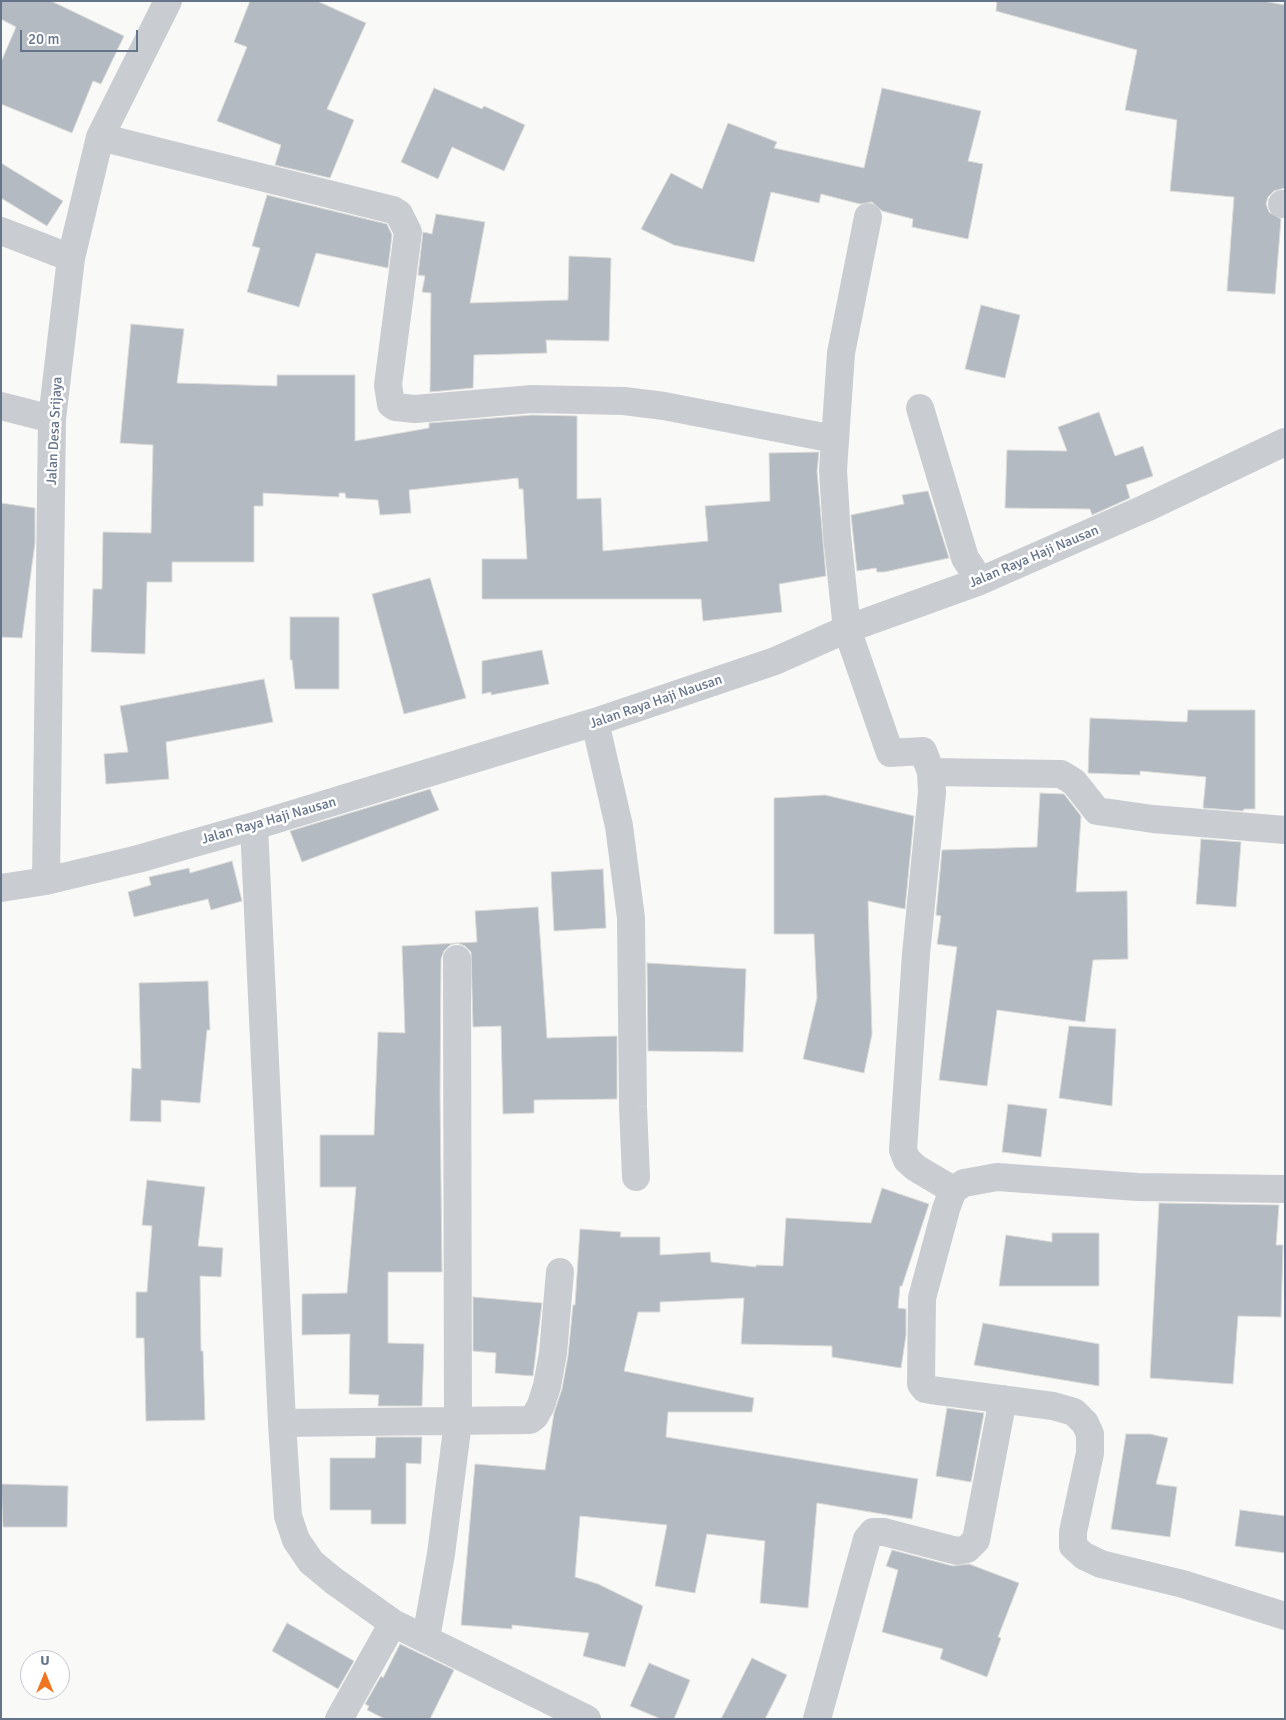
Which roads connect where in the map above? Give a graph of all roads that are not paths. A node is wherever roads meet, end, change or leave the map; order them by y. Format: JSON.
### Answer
{"nodes":[{"id":1,"x":168,"y":1,"type":"edge"},
{"id":2,"x":100,"y":137,"type":"junction"},
{"id":3,"x":868,"y":217,"type":"dead end"},
{"id":4,"x":1,"y":231,"type":"edge"},
{"id":5,"x":71,"y":258,"type":"junction"},
{"id":6,"x":1,"y":406,"type":"edge"},
{"id":7,"x":920,"y":408,"type":"dead end"},
{"id":8,"x":52,"y":419,"type":"junction"},
{"id":9,"x":834,"y":439,"type":"junction"},
{"id":10,"x":1285,"y":442,"type":"edge"},
{"id":11,"x":980,"y":581,"type":"junction"},
{"id":12,"x":847,"y":629,"type":"junction"},
{"id":13,"x":595,"y":722,"type":"junction"},
{"id":14,"x":930,"y":772,"type":"junction"},
{"id":15,"x":254,"y":826,"type":"junction"},
{"id":16,"x":1285,"y":830,"type":"edge"},
{"id":17,"x":46,"y":881,"type":"junction"},
{"id":18,"x":1,"y":888,"type":"edge"},
{"id":19,"x":457,"y":959,"type":"dead end"},
{"id":20,"x":636,"y":1178,"type":"dead end"},
{"id":21,"x":1285,"y":1189,"type":"edge"},
{"id":22,"x":953,"y":1190,"type":"junction"},
{"id":23,"x":560,"y":1272,"type":"dead end"},
{"id":24,"x":1003,"y":1399,"type":"junction"},
{"id":25,"x":458,"y":1422,"type":"junction"},
{"id":26,"x":282,"y":1423,"type":"junction"},
{"id":27,"x":1285,"y":1616,"type":"edge"},
{"id":28,"x":393,"y":1623,"type":"junction"},
{"id":29,"x":426,"y":1638,"type":"junction"},
{"id":30,"x":339,"y":1719,"type":"edge"},
{"id":31,"x":587,"y":1719,"type":"edge"},
{"id":32,"x":817,"y":1719,"type":"edge"}],
"edges":[{"from":1,"to":2,"type":"street","name":"Jalan Desa Srijaya"},
{"from":2,"to":5,"type":"street","name":"Jalan Desa Srijaya"},
{"from":2,"to":9,"type":"street"},
{"from":3,"to":9,"type":"street"},
{"from":4,"to":5,"type":"street"},
{"from":5,"to":8,"type":"street","name":"Jalan Desa Srijaya"},
{"from":6,"to":8,"type":"street"},
{"from":7,"to":11,"type":"street"},
{"from":8,"to":17,"type":"street","name":"Jalan Desa Srijaya"},
{"from":9,"to":12,"type":"street"},
{"from":10,"to":11,"type":"street","name":"Jalan Raya Haji Nausan"},
{"from":11,"to":12,"type":"street","name":"Jalan Raya Haji Nausan"},
{"from":12,"to":13,"type":"street","name":"Jalan Raya Haji Nausan"},
{"from":12,"to":14,"type":"street"},
{"from":13,"to":15,"type":"street","name":"Jalan Raya Haji Nausan"},
{"from":13,"to":20,"type":"street"},
{"from":14,"to":16,"type":"street"},
{"from":14,"to":22,"type":"street"},
{"from":15,"to":17,"type":"street","name":"Jalan Raya Haji Nausan"},
{"from":15,"to":26,"type":"street"},
{"from":17,"to":18,"type":"street","name":"Jalan Raya Haji Nausan"},
{"from":19,"to":25,"type":"street"},
{"from":21,"to":22,"type":"street"},
{"from":22,"to":24,"type":"street"},
{"from":23,"to":25,"type":"street"},
{"from":24,"to":27,"type":"street"},
{"from":24,"to":32,"type":"street"},
{"from":25,"to":26,"type":"street"},
{"from":25,"to":29,"type":"street"},
{"from":26,"to":28,"type":"street"},
{"from":28,"to":29,"type":"street"},
{"from":28,"to":30,"type":"street"},
{"from":29,"to":31,"type":"street"}]}
